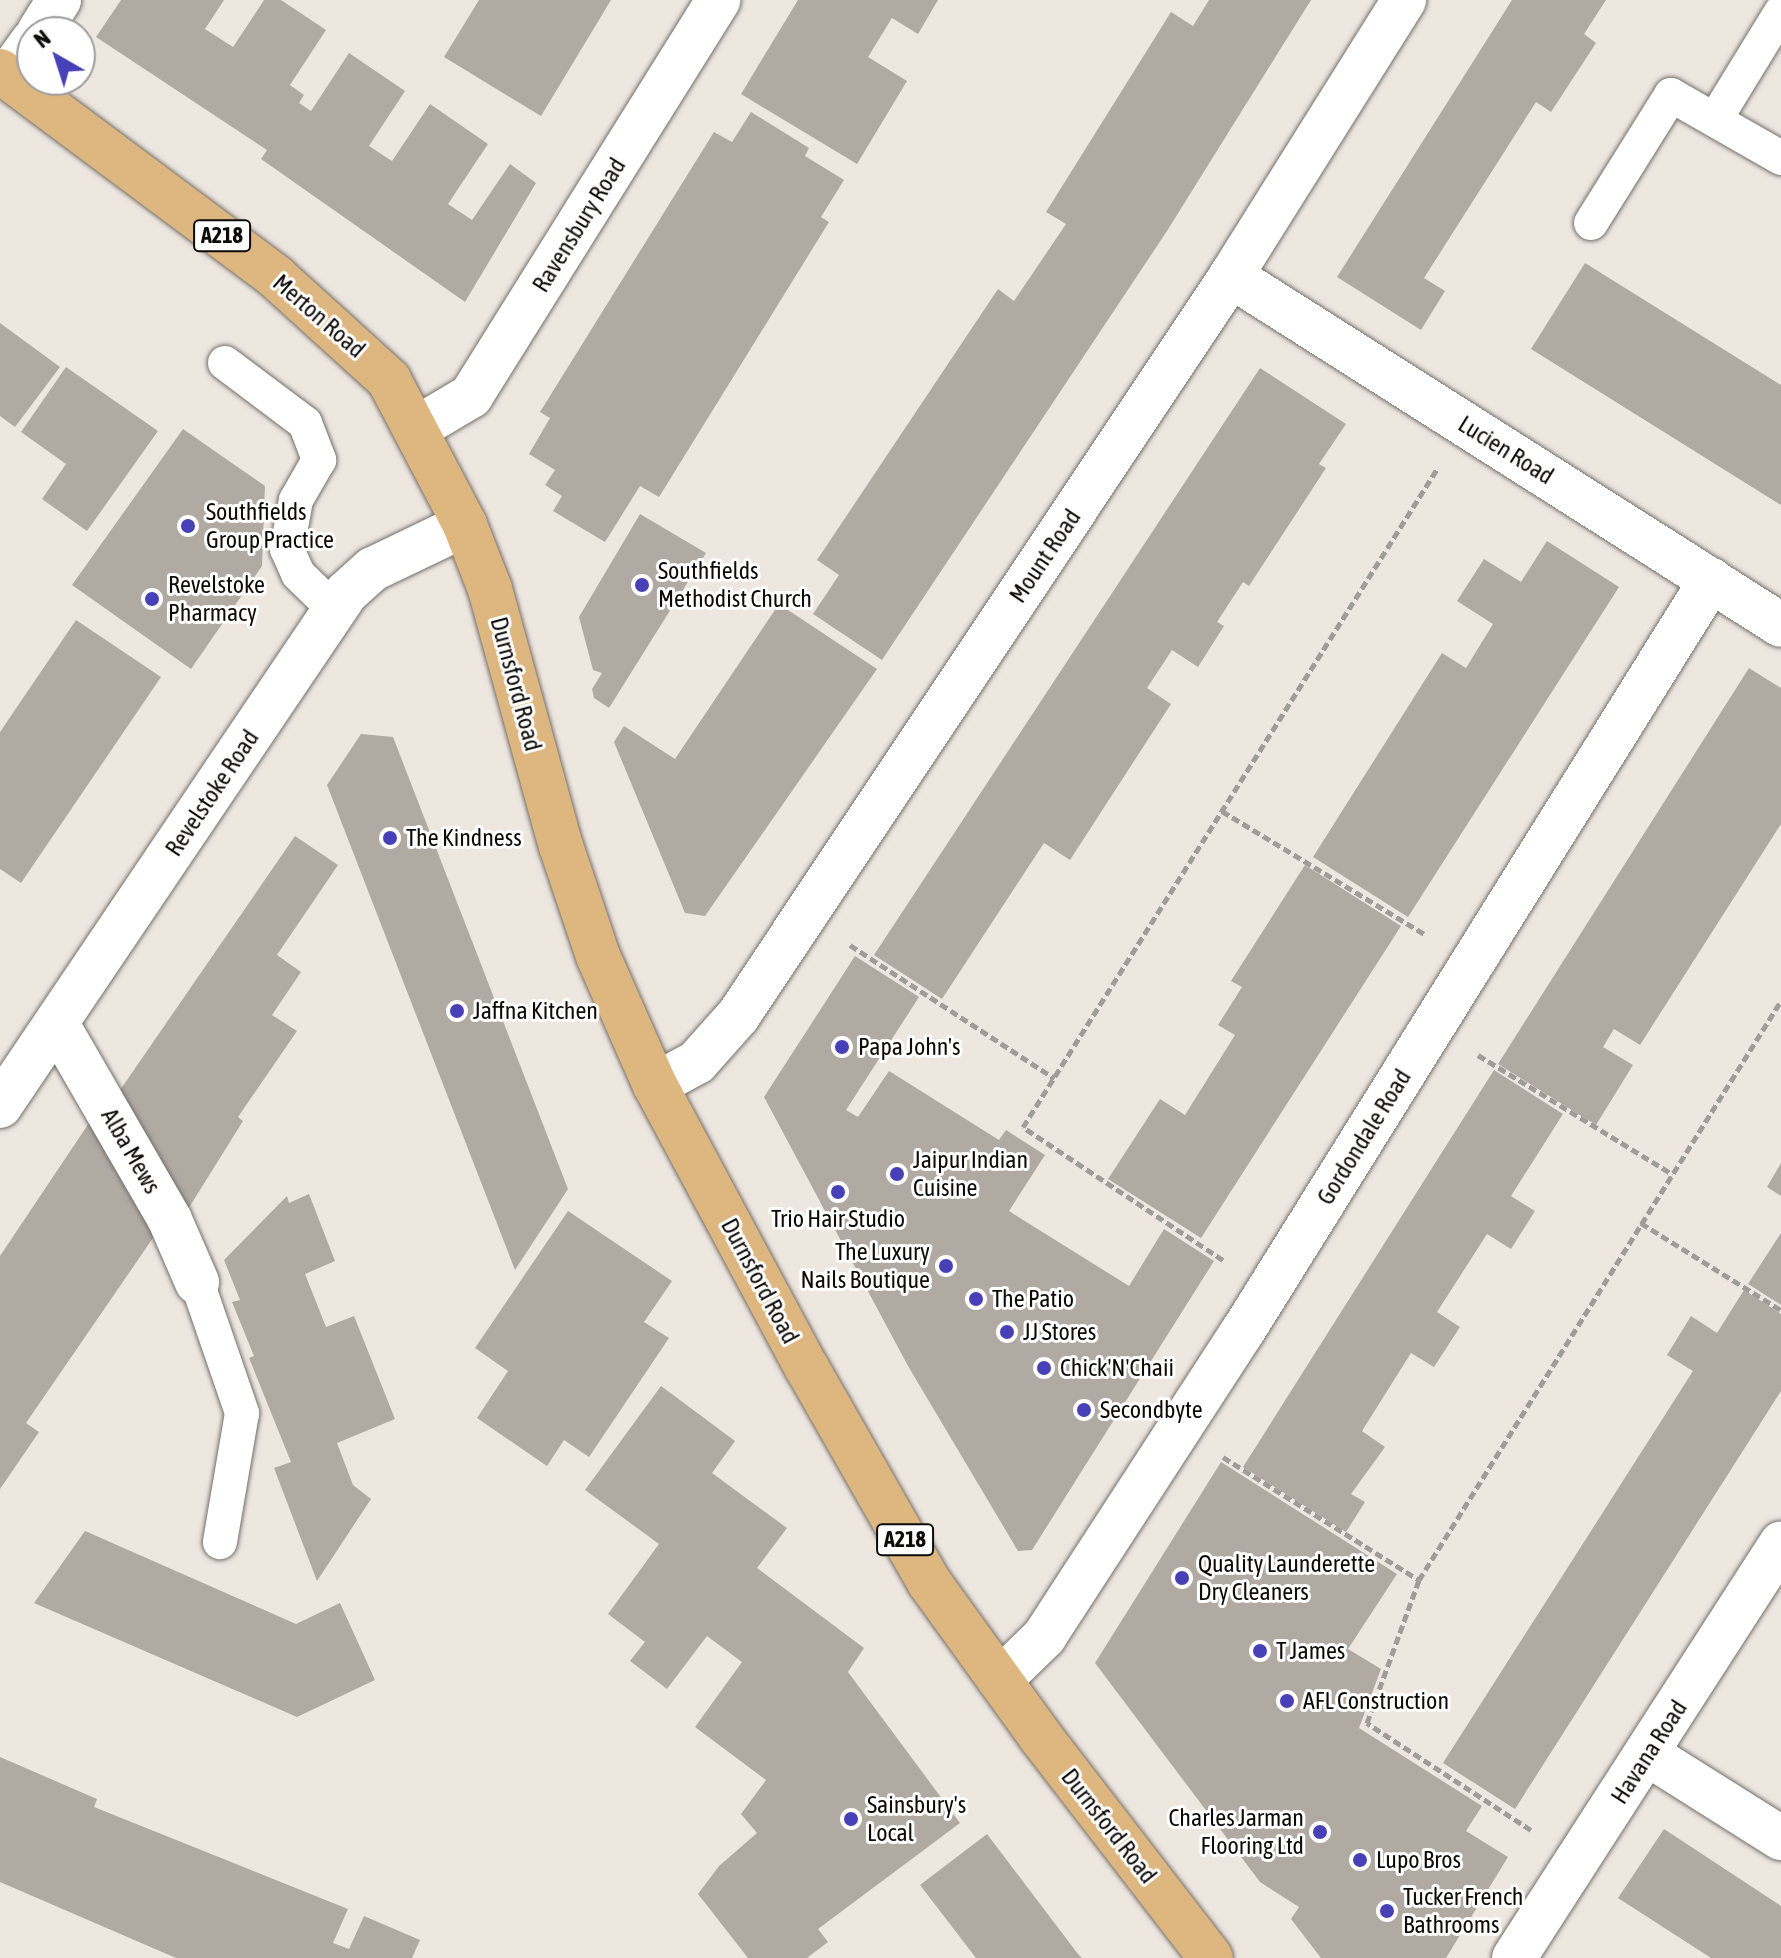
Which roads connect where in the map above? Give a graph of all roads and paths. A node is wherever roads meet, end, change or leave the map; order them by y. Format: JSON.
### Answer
{"nodes":[{"id":1,"x":718,"y":0,"type":"edge"},
{"id":2,"x":1404,"y":0,"type":"edge"},
{"id":3,"x":1781,"y":12,"type":"edge"},
{"id":4,"x":13,"y":63,"type":"edge"},
{"id":5,"x":1716,"y":118,"type":"junction"},
{"id":6,"x":1781,"y":158,"type":"edge"},
{"id":7,"x":1591,"y":223,"type":"dead end"},
{"id":8,"x":1231,"y":276,"type":"junction"},
{"id":9,"x":225,"y":363,"type":"dead end"},
{"id":10,"x":1465,"y":424,"type":"junction"},
{"id":11,"x":417,"y":428,"type":"junction"},
{"id":12,"x":465,"y":525,"type":"junction"},
{"id":13,"x":1711,"y":580,"type":"junction"},
{"id":14,"x":335,"y":610,"type":"junction"},
{"id":15,"x":1781,"y":625,"type":"edge"},
{"id":16,"x":1222,"y":811,"type":"junction"},
{"id":17,"x":804,"y":915,"type":"junction"},
{"id":18,"x":1473,"y":964,"type":"junction"},
{"id":19,"x":1781,"y":1001,"type":"edge"},
{"id":20,"x":57,"y":1024,"type":"junction"},
{"id":21,"x":1433,"y":1027,"type":"junction"},
{"id":22,"x":1054,"y":1078,"type":"junction"},
{"id":23,"x":655,"y":1085,"type":"junction"},
{"id":24,"x":0,"y":1106,"type":"edge"},
{"id":25,"x":1672,"y":1174,"type":"junction"},
{"id":26,"x":1641,"y":1223,"type":"junction"},
{"id":27,"x":197,"y":1282,"type":"joint"},
{"id":28,"x":1269,"y":1291,"type":"junction"},
{"id":29,"x":1781,"y":1310,"type":"edge"},
{"id":30,"x":1179,"y":1429,"type":"junction"},
{"id":31,"x":220,"y":1542,"type":"dead end"},
{"id":32,"x":1781,"y":1544,"type":"edge"},
{"id":33,"x":1419,"y":1580,"type":"junction"},
{"id":34,"x":1000,"y":1680,"type":"junction"},
{"id":35,"x":1649,"y":1755,"type":"junction"},
{"id":36,"x":1781,"y":1838,"type":"edge"},
{"id":37,"x":1578,"y":1861,"type":"junction"},
{"id":38,"x":1211,"y":1958,"type":"edge"},
{"id":39,"x":1514,"y":1958,"type":"edge"}],
"edges":[{"from":1,"to":11,"type":"street","name":"Ravensbury Road"},
{"from":2,"to":8,"type":"street","name":"Mount Road"},
{"from":3,"to":5,"type":"lane"},
{"from":4,"to":11,"type":"main road","name":"Merton Road","number":"A218"},
{"from":5,"to":6,"type":"lane"},
{"from":5,"to":7,"type":"lane"},
{"from":8,"to":10,"type":"street","name":"Lucien Road"},
{"from":8,"to":17,"type":"street","name":"Mount Road"},
{"from":9,"to":14,"type":"lane"},
{"from":10,"to":13,"type":"street","name":"Lucien Road"},
{"from":10,"to":16,"type":"path"},
{"from":11,"to":12,"type":"main road","name":"Merton Road","number":"A218"},
{"from":12,"to":14,"type":"street","name":"Revelstoke Road"},
{"from":12,"to":23,"type":"main road","name":"Durnsford Road","number":"A218"},
{"from":13,"to":15,"type":"street","name":"Lucien Road"},
{"from":13,"to":18,"type":"street","name":"Gordondale Road"},
{"from":14,"to":20,"type":"street","name":"Revelstoke Road"},
{"from":16,"to":18,"type":"path"},
{"from":16,"to":22,"type":"path"},
{"from":17,"to":22,"type":"path"},
{"from":17,"to":23,"type":"street","name":"Mount Road"},
{"from":18,"to":21,"type":"street","name":"Gordondale Road"},
{"from":19,"to":25,"type":"path"},
{"from":20,"to":24,"type":"street","name":"Revelstoke Road"},
{"from":20,"to":27,"type":"street","name":"Alba Mews"},
{"from":21,"to":25,"type":"path"},
{"from":21,"to":28,"type":"street","name":"Gordondale Road"},
{"from":22,"to":28,"type":"path"},
{"from":23,"to":34,"type":"main road","name":"Durnsford Road","number":"A218"},
{"from":25,"to":26,"type":"path"},
{"from":26,"to":29,"type":"path"},
{"from":26,"to":33,"type":"path"},
{"from":27,"to":31,"type":"lane"},
{"from":28,"to":30,"type":"street","name":"Gordondale Road"},
{"from":30,"to":33,"type":"path"},
{"from":30,"to":34,"type":"street","name":"Gordondale Road"},
{"from":32,"to":35,"type":"street","name":"Havana Road"},
{"from":33,"to":37,"type":"path"},
{"from":34,"to":38,"type":"main road","name":"Durnsford Road","number":"A218"},
{"from":35,"to":36,"type":"street"},
{"from":35,"to":37,"type":"street","name":"Havana Road"},
{"from":37,"to":39,"type":"street","name":"Havana Road"}]}
